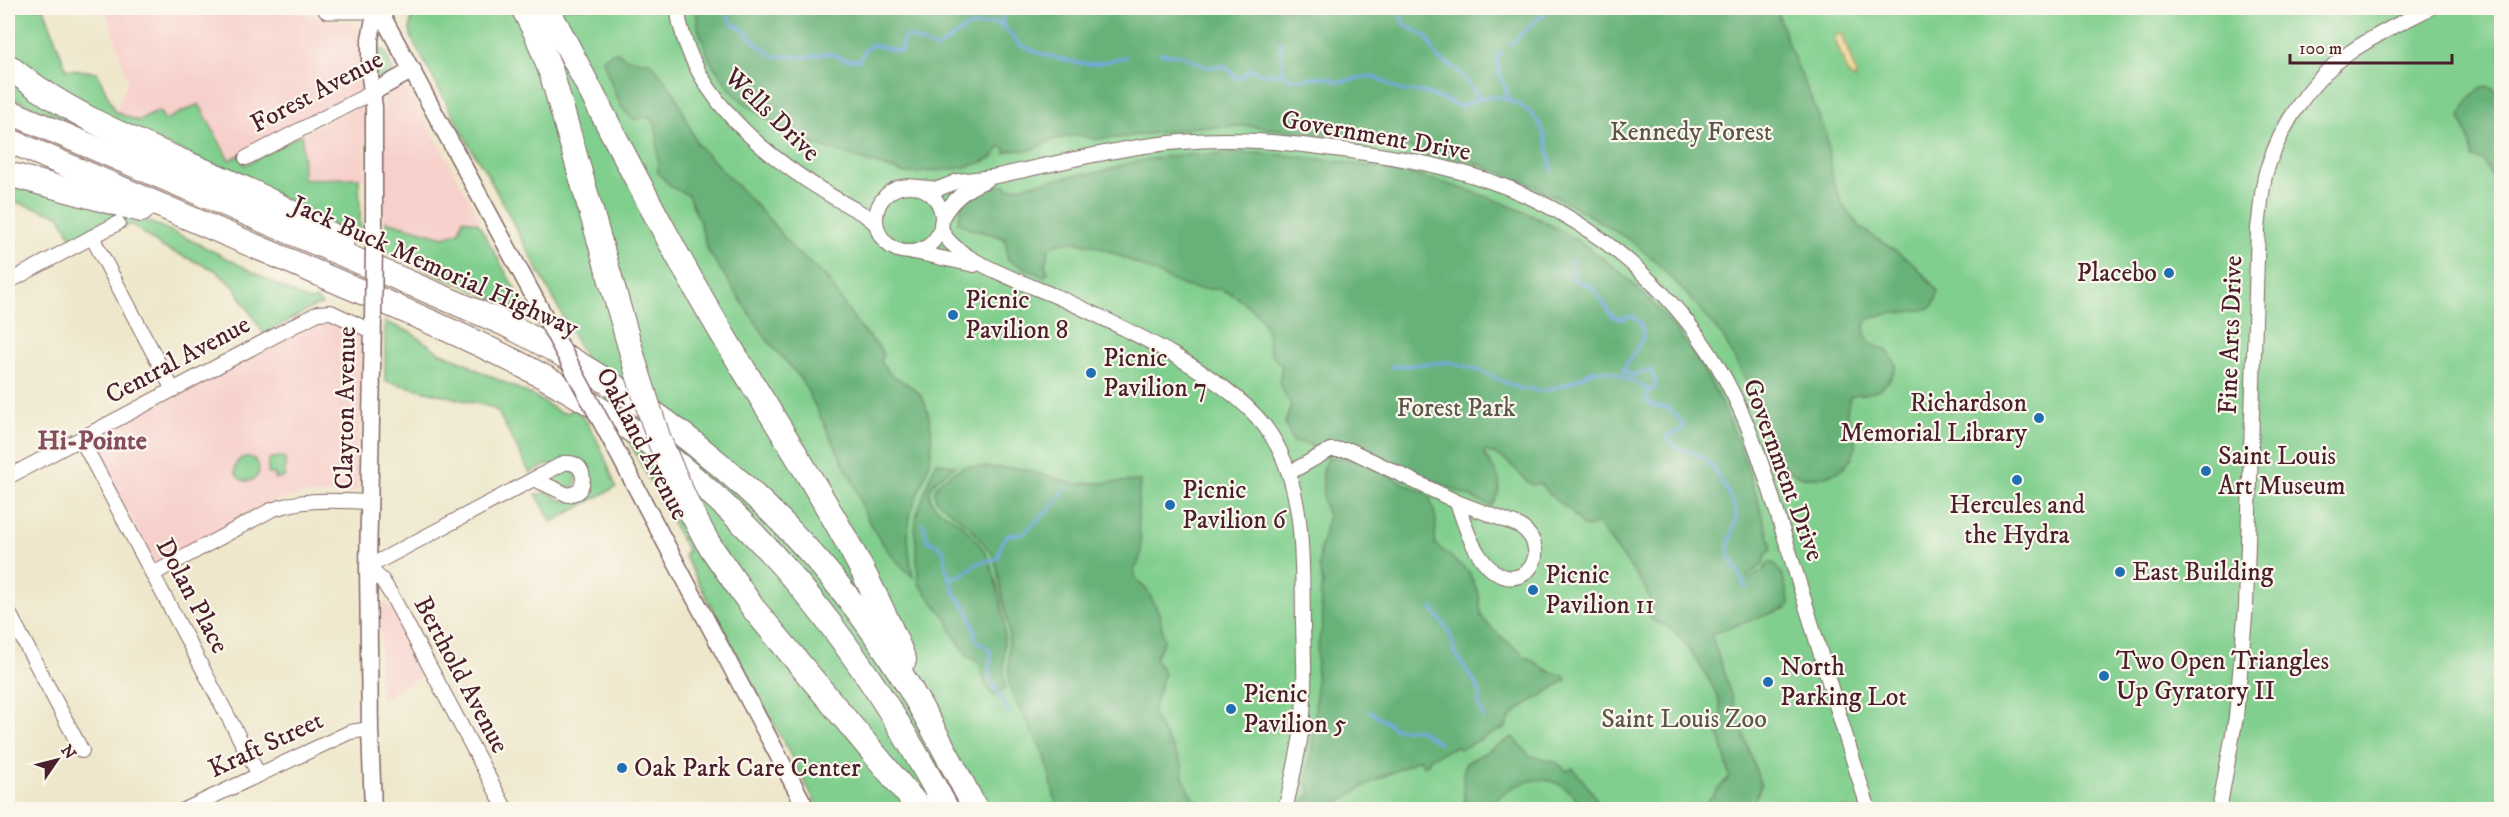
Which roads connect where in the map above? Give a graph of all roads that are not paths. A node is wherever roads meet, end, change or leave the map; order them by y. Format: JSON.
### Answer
{"nodes":[{"id":1,"x":328,"y":8,"type":"edge"},
{"id":2,"x":366,"y":8,"type":"edge"},
{"id":3,"x":377,"y":8,"type":"edge"},
{"id":4,"x":523,"y":8,"type":"edge"},
{"id":5,"x":547,"y":8,"type":"edge"},
{"id":6,"x":677,"y":8,"type":"edge"},
{"id":7,"x":2430,"y":8,"type":"edge"},
{"id":8,"x":8,"y":66,"type":"edge"},
{"id":9,"x":412,"y":70,"type":"junction"},
{"id":10,"x":373,"y":92,"type":"junction"},
{"id":11,"x":8,"y":111,"type":"edge"},
{"id":12,"x":8,"y":140,"type":"edge"},
{"id":13,"x":246,"y":158,"type":"dead end"},
{"id":14,"x":8,"y":174,"type":"edge"},
{"id":15,"x":992,"y":177,"type":"junction"},
{"id":16,"x":919,"y":187,"type":"junction"},
{"id":17,"x":190,"y":218,"type":"junction"},
{"id":18,"x":942,"y":221,"type":"junction"},
{"id":19,"x":118,"y":223,"type":"dead end"},
{"id":20,"x":875,"y":223,"type":"junction"},
{"id":21,"x":92,"y":237,"type":"junction"},
{"id":22,"x":912,"y":252,"type":"junction"},
{"id":23,"x":991,"y":269,"type":"junction"},
{"id":24,"x":8,"y":282,"type":"edge"},
{"id":25,"x":413,"y":285,"type":"junction"},
{"id":26,"x":373,"y":326,"type":"junction"},
{"id":27,"x":173,"y":390,"type":"junction"},
{"id":28,"x":81,"y":439,"type":"junction"},
{"id":29,"x":1289,"y":473,"type":"junction"},
{"id":30,"x":8,"y":477,"type":"edge"},
{"id":31,"x":536,"y":480,"type":"dead end"},
{"id":32,"x":370,"y":502,"type":"junction"},
{"id":33,"x":1457,"y":502,"type":"junction"},
{"id":34,"x":369,"y":567,"type":"junction"},
{"id":35,"x":153,"y":574,"type":"junction"},
{"id":36,"x":8,"y":611,"type":"edge"},
{"id":37,"x":927,"y":718,"type":"junction"},
{"id":38,"x":370,"y":729,"type":"junction"},
{"id":39,"x":82,"y":751,"type":"dead end"},
{"id":40,"x":259,"y":775,"type":"junction"},
{"id":41,"x":185,"y":809,"type":"edge"},
{"id":42,"x":373,"y":810,"type":"edge"},
{"id":43,"x":506,"y":810,"type":"edge"},
{"id":44,"x":807,"y":810,"type":"edge"},
{"id":45,"x":921,"y":810,"type":"edge"},
{"id":46,"x":947,"y":810,"type":"edge"},
{"id":47,"x":976,"y":810,"type":"edge"},
{"id":48,"x":1285,"y":810,"type":"edge"},
{"id":49,"x":1869,"y":810,"type":"edge"},
{"id":50,"x":2219,"y":810,"type":"edge"}],
"edges":[{"from":1,"to":2,"type":"main road"},
{"from":3,"to":9,"type":"street","name":"Oakland Avenue"},
{"from":3,"to":10,"type":"street","name":"Clayton Avenue"},
{"from":4,"to":45,"type":"highway","bridge":true},
{"from":5,"to":37,"type":"highway"},
{"from":6,"to":20,"type":"street","name":"Wells Drive"},
{"from":7,"to":50,"type":"street","name":"Fine Arts Drive"},
{"from":8,"to":25,"type":"highway"},
{"from":9,"to":10,"type":"street","name":"Forest Avenue"},
{"from":9,"to":44,"type":"street","name":"Oakland Avenue","bridge":true},
{"from":10,"to":13,"type":"street","name":"Forest Avenue"},
{"from":10,"to":26,"type":"street","name":"Clayton Avenue","bridge":true},
{"from":11,"to":25,"type":"highway","name":"Jack Buck Memorial Highway"},
{"from":12,"to":17,"type":"highway","name":"Jack Buck Memorial Highway"},
{"from":14,"to":17,"type":"highway"},
{"from":15,"to":16,"type":"street","name":"Government Drive"},
{"from":15,"to":18,"type":"street","name":"Government Drive"},
{"from":15,"to":49,"type":"street","name":"Government Drive"},
{"from":16,"to":18,"type":"street"},
{"from":16,"to":20,"type":"street"},
{"from":17,"to":46,"type":"highway","name":"Jack Buck Memorial Highway"},
{"from":18,"to":22,"type":"street"},
{"from":18,"to":23,"type":"street"},
{"from":19,"to":21,"type":"street"},
{"from":20,"to":22,"type":"street"},
{"from":21,"to":24,"type":"street"},
{"from":21,"to":27,"type":"street"},
{"from":22,"to":23,"type":"street"},
{"from":23,"to":29,"type":"street"},
{"from":25,"to":37,"type":"highway","name":"Jack Buck Memorial Highway"},
{"from":26,"to":27,"type":"street","name":"Central Avenue"},
{"from":26,"to":32,"type":"street","name":"Clayton Avenue"},
{"from":27,"to":28,"type":"street","name":"Central Avenue"},
{"from":28,"to":30,"type":"street","name":"Central Avenue"},
{"from":28,"to":35,"type":"street","name":"Dolan Place"},
{"from":29,"to":33,"type":"street"},
{"from":29,"to":48,"type":"street"},
{"from":31,"to":34,"type":"street"},
{"from":32,"to":34,"type":"street","name":"Clayton Avenue"},
{"from":32,"to":35,"type":"street"},
{"from":33,"to":33,"type":"street"},
{"from":34,"to":38,"type":"street","name":"Clayton Avenue"},
{"from":34,"to":43,"type":"street","name":"Berthold Avenue"},
{"from":35,"to":40,"type":"street","name":"Dolan Place"},
{"from":36,"to":39,"type":"street"},
{"from":37,"to":47,"type":"highway","name":"Jack Buck Memorial Highway"},
{"from":38,"to":40,"type":"street","name":"Kraft Street"},
{"from":38,"to":42,"type":"street","name":"Clayton Avenue"},
{"from":40,"to":41,"type":"street","name":"Kraft Street"}]}
